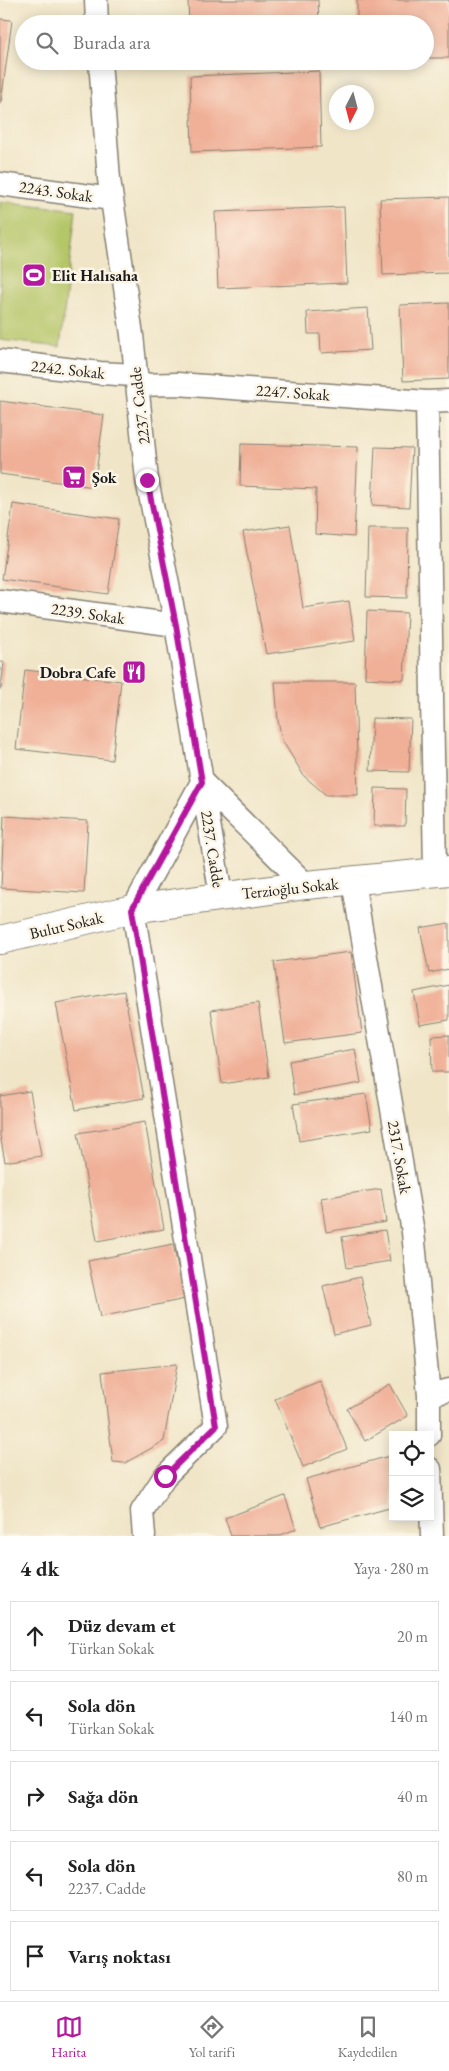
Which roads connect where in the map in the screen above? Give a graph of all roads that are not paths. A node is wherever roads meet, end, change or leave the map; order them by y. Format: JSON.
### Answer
{"nodes":[{"id":1,"x":96,"y":0,"type":"edge"},
{"id":2,"x":97,"y":15,"type":"edge"},
{"id":3,"x":101,"y":70,"type":"edge"},
{"id":4,"x":0,"y":184,"type":"edge"},
{"id":5,"x":112,"y":199,"type":"junction"},
{"id":6,"x":0,"y":361,"type":"edge"},
{"id":7,"x":136,"y":380,"type":"junction"},
{"id":8,"x":449,"y":401,"type":"edge"},
{"id":9,"x":427,"y":402,"type":"junction"},
{"id":10,"x":0,"y":601,"type":"edge"},
{"id":11,"x":176,"y":625,"type":"junction"},
{"id":12,"x":202,"y":782,"type":"junction"},
{"id":13,"x":442,"y":872,"type":"edge"},
{"id":14,"x":353,"y":881,"type":"junction"},
{"id":15,"x":306,"y":886,"type":"junction"},
{"id":16,"x":221,"y":896,"type":"junction"},
{"id":17,"x":132,"y":909,"type":"junction"},
{"id":18,"x":0,"y":940,"type":"edge"},
{"id":19,"x":439,"y":1392,"type":"edge"},
{"id":20,"x":431,"y":1431,"type":"edge"},
{"id":21,"x":430,"y":1476,"type":"edge"},
{"id":22,"x":144,"y":1536,"type":"edge"},
{"id":23,"x":432,"y":1536,"type":"edge"}],
"edges":[{"from":1,"to":2,"type":"street"},
{"from":3,"to":5,"type":"street","name":"2237. Cadde"},
{"from":4,"to":5,"type":"street","name":"2243. Sokak"},
{"from":5,"to":7,"type":"street","name":"2237. Cadde"},
{"from":6,"to":7,"type":"street","name":"2242. Sokak"},
{"from":7,"to":9,"type":"street","name":"2247. Sokak"},
{"from":7,"to":11,"type":"street","name":"2237. Cadde"},
{"from":8,"to":9,"type":"street","name":"2247. Sokak"},
{"from":9,"to":13,"type":"street"},
{"from":10,"to":11,"type":"street","name":"2239. Sokak"},
{"from":11,"to":12,"type":"street","name":"2237. Cadde"},
{"from":12,"to":15,"type":"street"},
{"from":12,"to":16,"type":"street","name":"2237. Cadde"},
{"from":12,"to":17,"type":"street"},
{"from":13,"to":14,"type":"street","name":"Terzioğlu Sokak"},
{"from":14,"to":15,"type":"street","name":"Terzioğlu Sokak"},
{"from":14,"to":19,"type":"street","name":"2317. Sokak"},
{"from":15,"to":16,"type":"street","name":"Terzioğlu Sokak"},
{"from":16,"to":17,"type":"street","name":"Terzioğlu Sokak"},
{"from":17,"to":18,"type":"street","name":"Bulut Sokak"},
{"from":17,"to":22,"type":"street"},
{"from":19,"to":20,"type":"street","name":"2317. Sokak"},
{"from":21,"to":23,"type":"street"}]}
